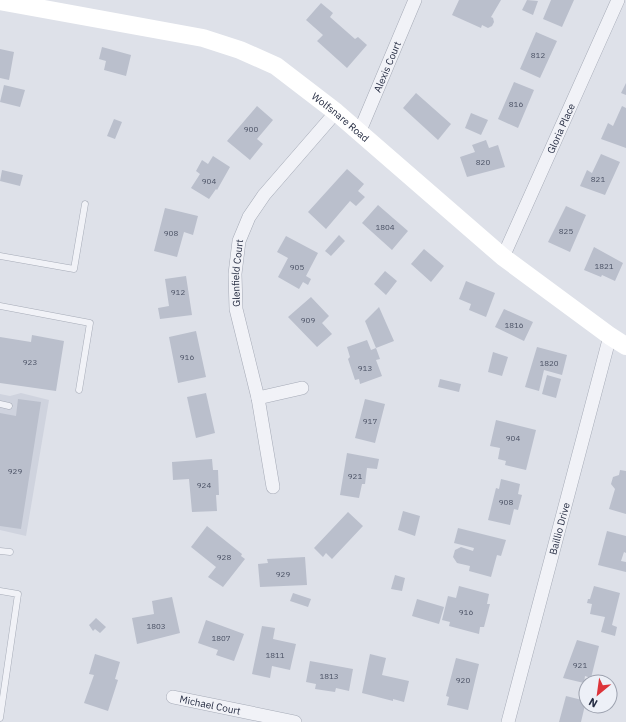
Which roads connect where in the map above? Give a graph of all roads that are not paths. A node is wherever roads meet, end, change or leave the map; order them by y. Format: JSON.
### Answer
{"nodes":[{"id":1,"x":415,"y":0,"type":"edge"},
{"id":2,"x":618,"y":0,"type":"edge"},
{"id":3,"x":0,"y":2,"type":"edge"},
{"id":4,"x":336,"y":112,"type":"junction"},
{"id":5,"x":359,"y":133,"type":"junction"},
{"id":6,"x":85,"y":204,"type":"dead end"},
{"id":7,"x":0,"y":256,"type":"edge"},
{"id":8,"x":503,"y":258,"type":"junction"},
{"id":9,"x":0,"y":306,"type":"edge"},
{"id":10,"x":610,"y":336,"type":"junction"},
{"id":11,"x":626,"y":346,"type":"edge"},
{"id":12,"x":302,"y":388,"type":"dead end"},
{"id":13,"x":79,"y":390,"type":"dead end"},
{"id":14,"x":258,"y":398,"type":"junction"},
{"id":15,"x":0,"y":404,"type":"edge"},
{"id":16,"x":9,"y":406,"type":"dead end"},
{"id":17,"x":273,"y":487,"type":"dead end"},
{"id":18,"x":0,"y":551,"type":"edge"},
{"id":19,"x":10,"y":552,"type":"dead end"},
{"id":20,"x":0,"y":591,"type":"edge"},
{"id":21,"x":173,"y":697,"type":"dead end"},
{"id":22,"x":0,"y":718,"type":"edge"},
{"id":23,"x":295,"y":722,"type":"edge"},
{"id":24,"x":508,"y":722,"type":"edge"}],
"edges":[{"from":1,"to":5,"type":"street","name":"Alexis Court"},
{"from":2,"to":8,"type":"street","name":"Gloria Place"},
{"from":3,"to":4,"type":"street","name":"Wolfsnare Road"},
{"from":4,"to":5,"type":"street","name":"Wolfsnare Road"},
{"from":4,"to":14,"type":"street","name":"Glenfield Court"},
{"from":5,"to":8,"type":"street","name":"Wolfsnare Road"},
{"from":6,"to":7,"type":"lane"},
{"from":8,"to":10,"type":"street","name":"Wolfsnare Road"},
{"from":9,"to":13,"type":"lane"},
{"from":10,"to":11,"type":"street","name":"Wolfsnare Road"},
{"from":10,"to":24,"type":"street","name":"Baillio Drive"},
{"from":12,"to":14,"type":"street"},
{"from":14,"to":17,"type":"street","name":"Glenfield Court"},
{"from":15,"to":16,"type":"lane"},
{"from":18,"to":19,"type":"lane"},
{"from":20,"to":22,"type":"lane"},
{"from":21,"to":23,"type":"street","name":"Michael Court"}]}
